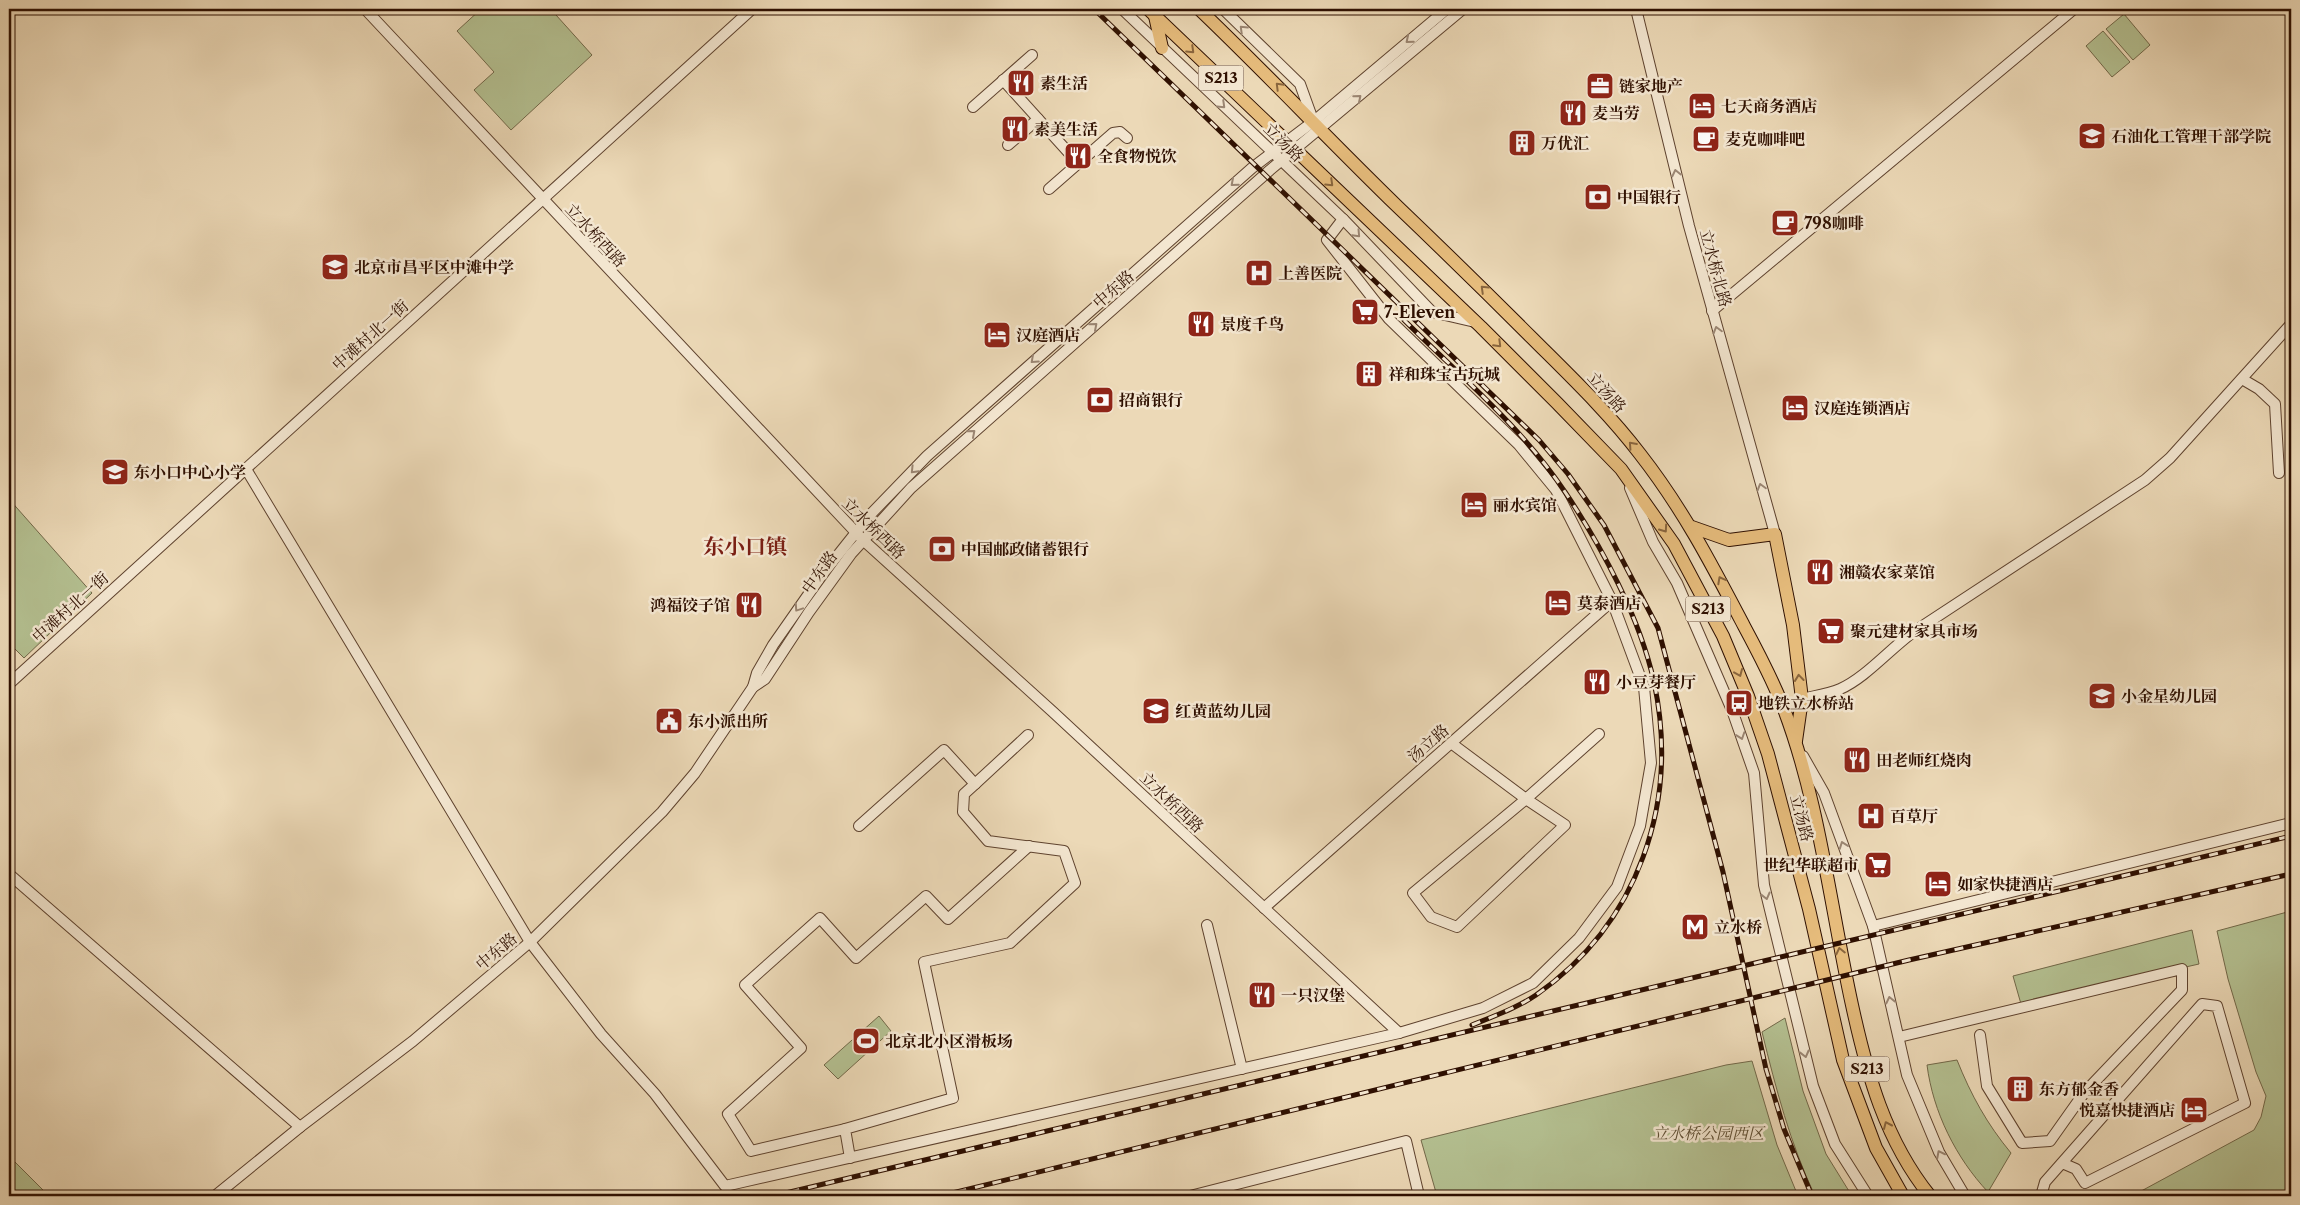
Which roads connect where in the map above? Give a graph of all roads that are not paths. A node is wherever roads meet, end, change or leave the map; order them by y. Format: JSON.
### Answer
{"nodes":[{"id":1,"x":365,"y":9,"type":"edge"},
{"id":2,"x":752,"y":9,"type":"edge"},
{"id":3,"x":1122,"y":9,"type":"edge"},
{"id":4,"x":1200,"y":9,"type":"edge"},
{"id":5,"x":1223,"y":9,"type":"edge"},
{"id":6,"x":1447,"y":9,"type":"edge"},
{"id":7,"x":1463,"y":9,"type":"edge"},
{"id":8,"x":1636,"y":9,"type":"edge"},
{"id":9,"x":2074,"y":9,"type":"edge"},
{"id":10,"x":1152,"y":12,"type":"edge"},
{"id":11,"x":1162,"y":48,"type":"junction"},
{"id":12,"x":1032,"y":55,"type":"dead end"},
{"id":13,"x":1003,"y":80,"type":"junction"},
{"id":14,"x":973,"y":107,"type":"dead end"},
{"id":15,"x":1038,"y":119,"type":"junction"},
{"id":16,"x":1317,"y":125,"type":"junction"},
{"id":17,"x":1127,"y":138,"type":"dead end"},
{"id":18,"x":1008,"y":145,"type":"dead end"},
{"id":19,"x":1291,"y":145,"type":"junction"},
{"id":20,"x":1271,"y":152,"type":"junction"},
{"id":21,"x":1281,"y":161,"type":"junction"},
{"id":22,"x":1078,"y":163,"type":"junction"},
{"id":23,"x":1048,"y":189,"type":"dead end"},
{"id":24,"x":542,"y":200,"type":"junction"},
{"id":25,"x":1343,"y":219,"type":"junction"},
{"id":26,"x":1712,"y":311,"type":"junction"},
{"id":27,"x":1475,"y":322,"type":"junction"},
{"id":28,"x":2291,"y":324,"type":"edge"},
{"id":29,"x":2242,"y":379,"type":"junction"},
{"id":30,"x":246,"y":469,"type":"junction"},
{"id":31,"x":1621,"y":469,"type":"junction"},
{"id":32,"x":2279,"y":473,"type":"dead end"},
{"id":33,"x":1692,"y":527,"type":"junction"},
{"id":34,"x":1775,"y":534,"type":"junction"},
{"id":35,"x":859,"y":537,"type":"junction"},
{"id":36,"x":1612,"y":600,"type":"junction"},
{"id":37,"x":9,"y":684,"type":"edge"},
{"id":38,"x":1802,"y":699,"type":"junction"},
{"id":39,"x":1599,"y":734,"type":"dead end"},
{"id":40,"x":1028,"y":735,"type":"dead end"},
{"id":41,"x":1451,"y":743,"type":"junction"},
{"id":42,"x":1796,"y":744,"type":"junction"},
{"id":43,"x":975,"y":784,"type":"junction"},
{"id":44,"x":1526,"y":799,"type":"junction"},
{"id":45,"x":2291,"y":823,"type":"edge"},
{"id":46,"x":859,"y":826,"type":"dead end"},
{"id":47,"x":1029,"y":846,"type":"junction"},
{"id":48,"x":9,"y":874,"type":"edge"},
{"id":49,"x":1264,"y":908,"type":"junction"},
{"id":50,"x":1207,"y":925,"type":"dead end"},
{"id":51,"x":1873,"y":926,"type":"junction"},
{"id":52,"x":530,"y":942,"type":"junction"},
{"id":53,"x":1399,"y":1033,"type":"junction"},
{"id":54,"x":1980,"y":1035,"type":"dead end"},
{"id":55,"x":1899,"y":1037,"type":"junction"},
{"id":56,"x":1242,"y":1069,"type":"junction"},
{"id":57,"x":300,"y":1126,"type":"junction"},
{"id":58,"x":845,"y":1130,"type":"junction"},
{"id":59,"x":850,"y":1158,"type":"junction"},
{"id":60,"x":2062,"y":1163,"type":"junction"},
{"id":61,"x":215,"y":1196,"type":"edge"},
{"id":62,"x":1190,"y":1196,"type":"edge"},
{"id":63,"x":1419,"y":1196,"type":"edge"},
{"id":64,"x":1868,"y":1196,"type":"edge"},
{"id":65,"x":1903,"y":1196,"type":"edge"},
{"id":66,"x":1930,"y":1196,"type":"edge"},
{"id":67,"x":1965,"y":1196,"type":"edge"},
{"id":68,"x":2041,"y":1196,"type":"edge"}],
"edges":[{"from":1,"to":24,"type":"street","name":"立水桥西路"},
{"from":2,"to":24,"type":"street","name":"中滩村北一街"},
{"from":3,"to":11,"type":"street","name":"立汤路","number":"S213"},
{"from":16,"to":4,"type":"main road","name":"立汤路","number":"S213","one_way":true},
{"from":16,"to":5,"type":"street","name":"立汤路","number":"S213","one_way":true},
{"from":6,"to":16,"type":"street","name":"中东路","one_way":true},
{"from":16,"to":7,"type":"street","name":"中东路","one_way":true},
{"from":26,"to":8,"type":"street","name":"立水桥北路","one_way":true},
{"from":9,"to":26,"type":"street"},
{"from":10,"to":11,"type":"main road"},
{"from":10,"to":19,"type":"main road","name":"立汤路","number":"S213","one_way":true},
{"from":11,"to":20,"type":"street","name":"立汤路","number":"S213","one_way":true},
{"from":12,"to":13,"type":"street"},
{"from":13,"to":14,"type":"street"},
{"from":13,"to":15,"type":"street"},
{"from":15,"to":18,"type":"street"},
{"from":15,"to":22,"type":"street"},
{"from":16,"to":19,"type":"street","name":"中东路"},
{"from":33,"to":16,"type":"main road","name":"立汤路","number":"S213","one_way":true},
{"from":17,"to":22,"type":"street"},
{"from":19,"to":20,"type":"street","name":"中东路"},
{"from":19,"to":21,"type":"street","name":"中东路"},
{"from":19,"to":27,"type":"main road","name":"立汤路","number":"S213","one_way":true},
{"from":20,"to":21,"type":"street","name":"立汤路","number":"S213"},
{"from":20,"to":35,"type":"street","name":"中东路","one_way":true},
{"from":21,"to":25,"type":"street","name":"立汤路","number":"S213"},
{"from":35,"to":21,"type":"street","name":"中东路","one_way":true},
{"from":22,"to":23,"type":"street"},
{"from":24,"to":30,"type":"street","name":"中滩村北一街"},
{"from":24,"to":35,"type":"street","name":"立水桥西路"},
{"from":25,"to":27,"type":"street","name":"立汤路","number":"S213","one_way":true},
{"from":25,"to":36,"type":"street"},
{"from":34,"to":26,"type":"street","name":"立水桥北路","one_way":true},
{"from":27,"to":31,"type":"main road","name":"立汤路","number":"S213","one_way":true},
{"from":28,"to":29,"type":"street"},
{"from":29,"to":32,"type":"street"},
{"from":29,"to":38,"type":"street"},
{"from":30,"to":37,"type":"street","name":"中滩村北一街"},
{"from":30,"to":52,"type":"street"},
{"from":31,"to":64,"type":"street","name":"立汤路","number":"S213","one_way":true},
{"from":31,"to":65,"type":"main road","name":"立汤路","number":"S213","one_way":true},
{"from":33,"to":34,"type":"main road"},
{"from":42,"to":33,"type":"main road","name":"立汤路","number":"S213","one_way":true},
{"from":38,"to":34,"type":"main road","one_way":true},
{"from":35,"to":49,"type":"street","name":"立水桥西路"},
{"from":35,"to":52,"type":"street","name":"中东路"},
{"from":36,"to":41,"type":"street","name":"汤立路"},
{"from":36,"to":53,"type":"street"},
{"from":38,"to":42,"type":"main road"},
{"from":39,"to":44,"type":"street"},
{"from":40,"to":43,"type":"street"},
{"from":41,"to":44,"type":"street"},
{"from":41,"to":49,"type":"street","name":"汤立路"},
{"from":51,"to":42,"type":"street","name":"立汤路","number":"S213","one_way":true},
{"from":66,"to":42,"type":"main road","name":"立汤路","number":"S213","one_way":true},
{"from":43,"to":46,"type":"street"},
{"from":43,"to":47,"type":"street"},
{"from":44,"to":44,"type":"street"},
{"from":45,"to":51,"type":"street"},
{"from":47,"to":58,"type":"street"},
{"from":47,"to":58,"type":"street"},
{"from":48,"to":57,"type":"street"},
{"from":49,"to":53,"type":"street","name":"立水桥西路"},
{"from":50,"to":56,"type":"street"},
{"from":55,"to":51,"type":"street","name":"立汤路","number":"S213","one_way":true},
{"from":52,"to":57,"type":"street","name":"中东路"},
{"from":52,"to":59,"type":"street"},
{"from":53,"to":56,"type":"street"},
{"from":54,"to":55,"type":"street"},
{"from":67,"to":55,"type":"street","name":"立汤路","number":"S213","one_way":true},
{"from":56,"to":59,"type":"street"},
{"from":57,"to":61,"type":"street","name":"中东路"},
{"from":58,"to":59,"type":"street"},
{"from":60,"to":60,"type":"street"},
{"from":60,"to":68,"type":"street"},
{"from":62,"to":63,"type":"street"}]}
